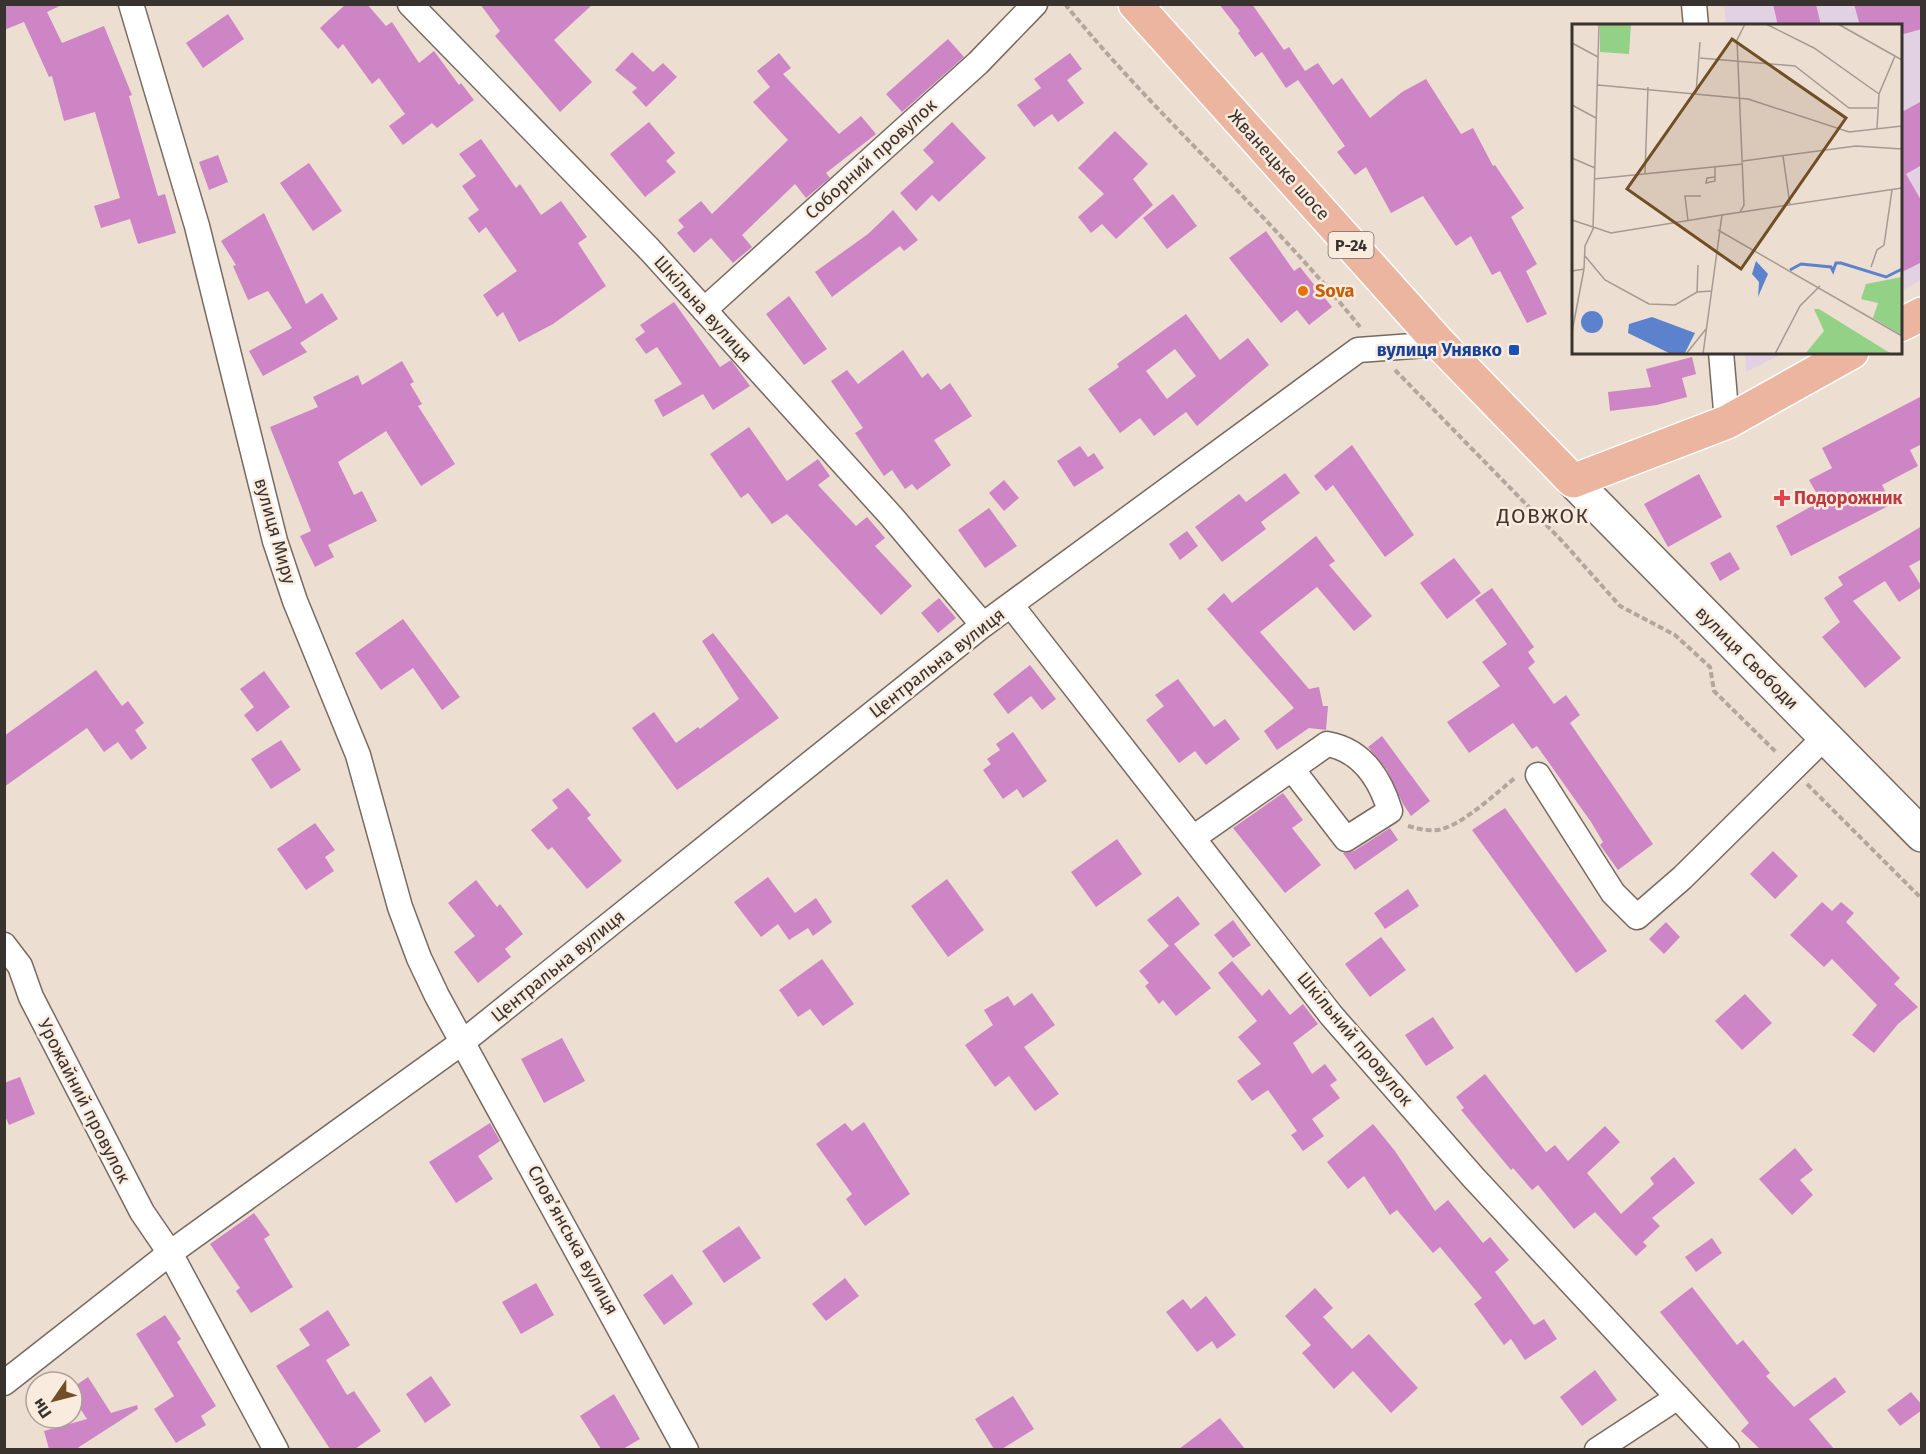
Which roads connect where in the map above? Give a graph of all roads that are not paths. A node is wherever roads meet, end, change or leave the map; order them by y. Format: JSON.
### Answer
{"nodes":[{"id":1,"x":131,"y":4,"type":"edge"},
{"id":2,"x":410,"y":4,"type":"edge"},
{"id":3,"x":1035,"y":4,"type":"edge"},
{"id":4,"x":1135,"y":4,"type":"edge"},
{"id":5,"x":1694,"y":4,"type":"edge"},
{"id":6,"x":1696,"y":24,"type":"edge"},
{"id":7,"x":704,"y":310,"type":"junction"},
{"id":8,"x":1922,"y":314,"type":"edge"},
{"id":9,"x":1902,"y":324,"type":"edge"},
{"id":10,"x":1440,"y":344,"type":"junction"},
{"id":11,"x":1721,"y":354,"type":"edge"},
{"id":12,"x":1848,"y":354,"type":"edge"},
{"id":13,"x":1727,"y":422,"type":"junction"},
{"id":14,"x":1573,"y":481,"type":"junction"},
{"id":15,"x":1011,"y":605,"type":"junction"},
{"id":16,"x":983,"y":625,"type":"junction"},
{"id":17,"x":1825,"y":737,"type":"junction"},
{"id":18,"x":1292,"y":769,"type":"junction"},
{"id":19,"x":1538,"y":775,"type":"road end"},
{"id":20,"x":1922,"y":835,"type":"edge"},
{"id":21,"x":1192,"y":837,"type":"junction"},
{"id":22,"x":4,"y":945,"type":"edge"},
{"id":23,"x":464,"y":1041,"type":"junction"},
{"id":24,"x":171,"y":1253,"type":"junction"},
{"id":25,"x":4,"y":1383,"type":"edge"},
{"id":26,"x":1678,"y":1397,"type":"junction"},
{"id":27,"x":677,"y":1446,"type":"edge"},
{"id":28,"x":276,"y":1449,"type":"edge"},
{"id":29,"x":1597,"y":1449,"type":"edge"},
{"id":30,"x":1727,"y":1449,"type":"edge"}],
"edges":[{"from":1,"to":23,"type":"street","name":"вулиця Миру"},
{"from":2,"to":7,"type":"street","name":"Шкільна вулиця"},
{"from":3,"to":7,"type":"street","name":"Соборний провулок"},
{"from":4,"to":10,"type":"main road","name":"Жванецьке шосе","number":"Р-24"},
{"from":5,"to":6,"type":"street"},
{"from":7,"to":16,"type":"street","name":"Шкільна вулиця"},
{"from":8,"to":9,"type":"main road"},
{"from":10,"to":14,"type":"main road","name":"Жванецьке шосе","number":"Р-24"},
{"from":10,"to":15,"type":"street","name":"Центральна вулиця"},
{"from":11,"to":13,"type":"street"},
{"from":12,"to":13,"type":"main road"},
{"from":13,"to":14,"type":"main road"},
{"from":14,"to":17,"type":"street","name":"вулиця Свободи"},
{"from":15,"to":16,"type":"street","name":"Центральна вулиця"},
{"from":15,"to":21,"type":"street","name":"Шкільний провулок"},
{"from":16,"to":23,"type":"street","name":"Центральна вулиця"},
{"from":17,"to":19,"type":"street"},
{"from":17,"to":20,"type":"street","name":"вулиця Свободи"},
{"from":18,"to":18,"type":"street"},
{"from":18,"to":21,"type":"street"},
{"from":21,"to":26,"type":"street","name":"Шкільний провулок"},
{"from":22,"to":24,"type":"street","name":"Урожайний провулок"},
{"from":23,"to":24,"type":"street","name":"Центральна вулиця"},
{"from":23,"to":27,"type":"street","name":"Словʼянська вулиця"},
{"from":24,"to":25,"type":"street","name":"Центральна вулиця"},
{"from":24,"to":28,"type":"street"},
{"from":26,"to":29,"type":"street"},
{"from":26,"to":30,"type":"street","name":"Шкільний провулок"}]}
